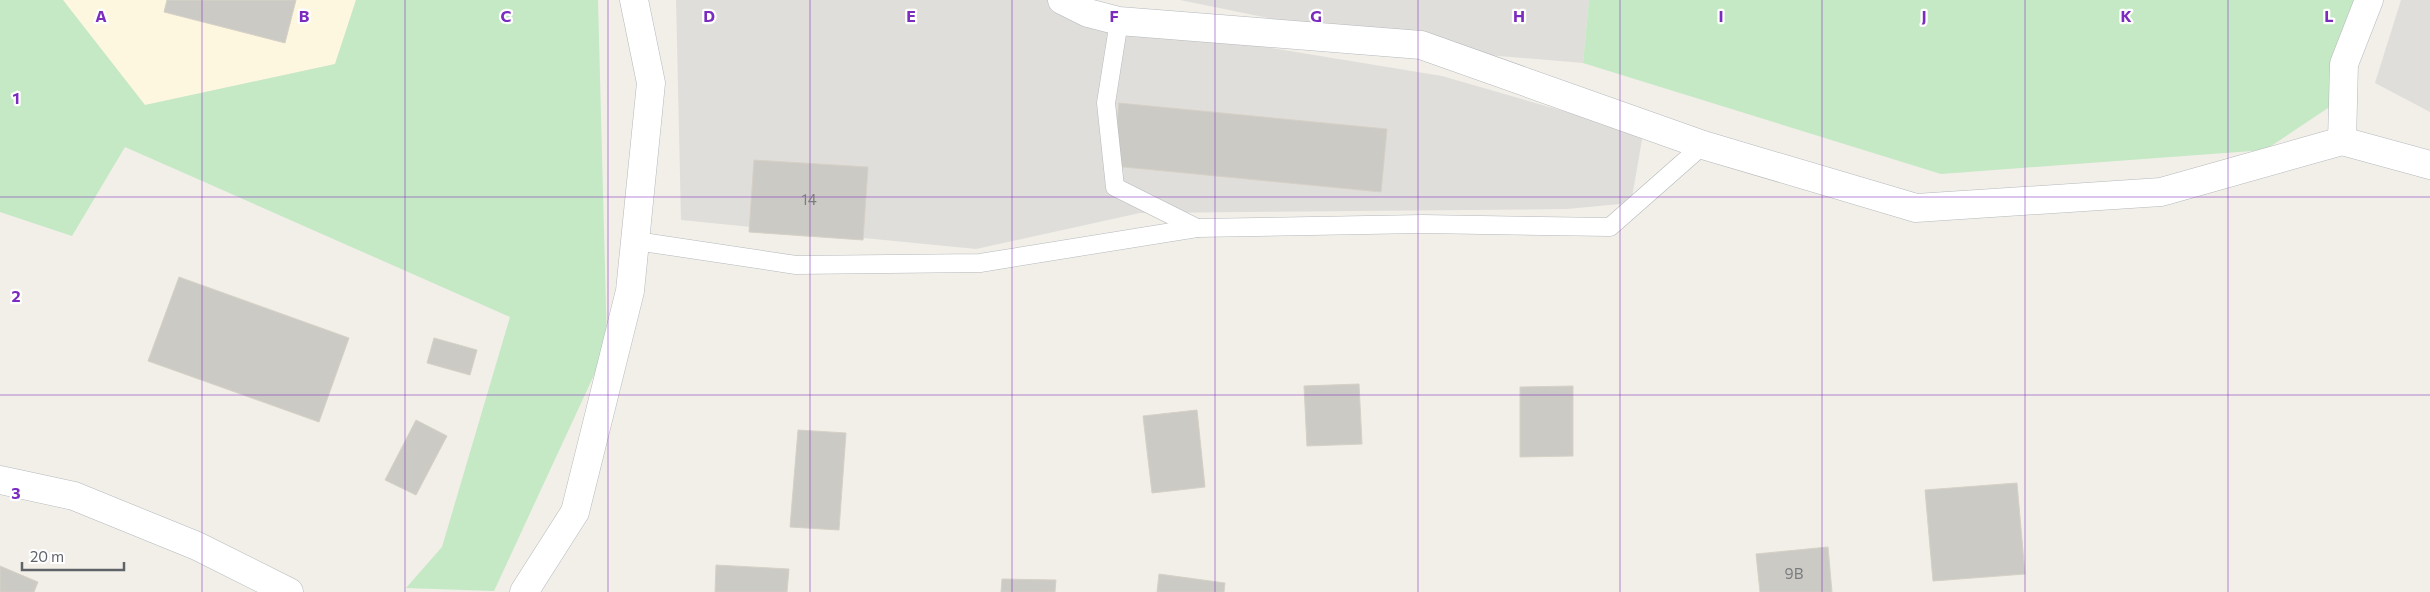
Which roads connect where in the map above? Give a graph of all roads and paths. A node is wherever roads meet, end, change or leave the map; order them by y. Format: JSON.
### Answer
{"nodes":[{"id":1,"x":634,"y":0,"type":"edge"},
{"id":2,"x":1062,"y":0,"type":"edge"},
{"id":3,"x":2368,"y":0,"type":"edge"},
{"id":4,"x":1119,"y":20,"type":"junction"},
{"id":5,"x":2342,"y":141,"type":"junction"},
{"id":6,"x":1702,"y":145,"type":"junction"},
{"id":7,"x":2430,"y":165,"type":"edge"},
{"id":8,"x":1197,"y":228,"type":"junction"},
{"id":9,"x":636,"y":241,"type":"junction"},
{"id":10,"x":0,"y":480,"type":"edge"},
{"id":11,"x":289,"y":592,"type":"edge"},
{"id":12,"x":524,"y":592,"type":"edge"}],
"edges":[{"from":1,"to":9,"type":"street"},
{"from":2,"to":4,"type":"street"},
{"from":3,"to":5,"type":"street"},
{"from":4,"to":6,"type":"street"},
{"from":4,"to":8,"type":"lane"},
{"from":5,"to":6,"type":"street"},
{"from":5,"to":7,"type":"street"},
{"from":6,"to":8,"type":"lane"},
{"from":8,"to":9,"type":"lane"},
{"from":9,"to":12,"type":"street"},
{"from":10,"to":11,"type":"street"}]}
